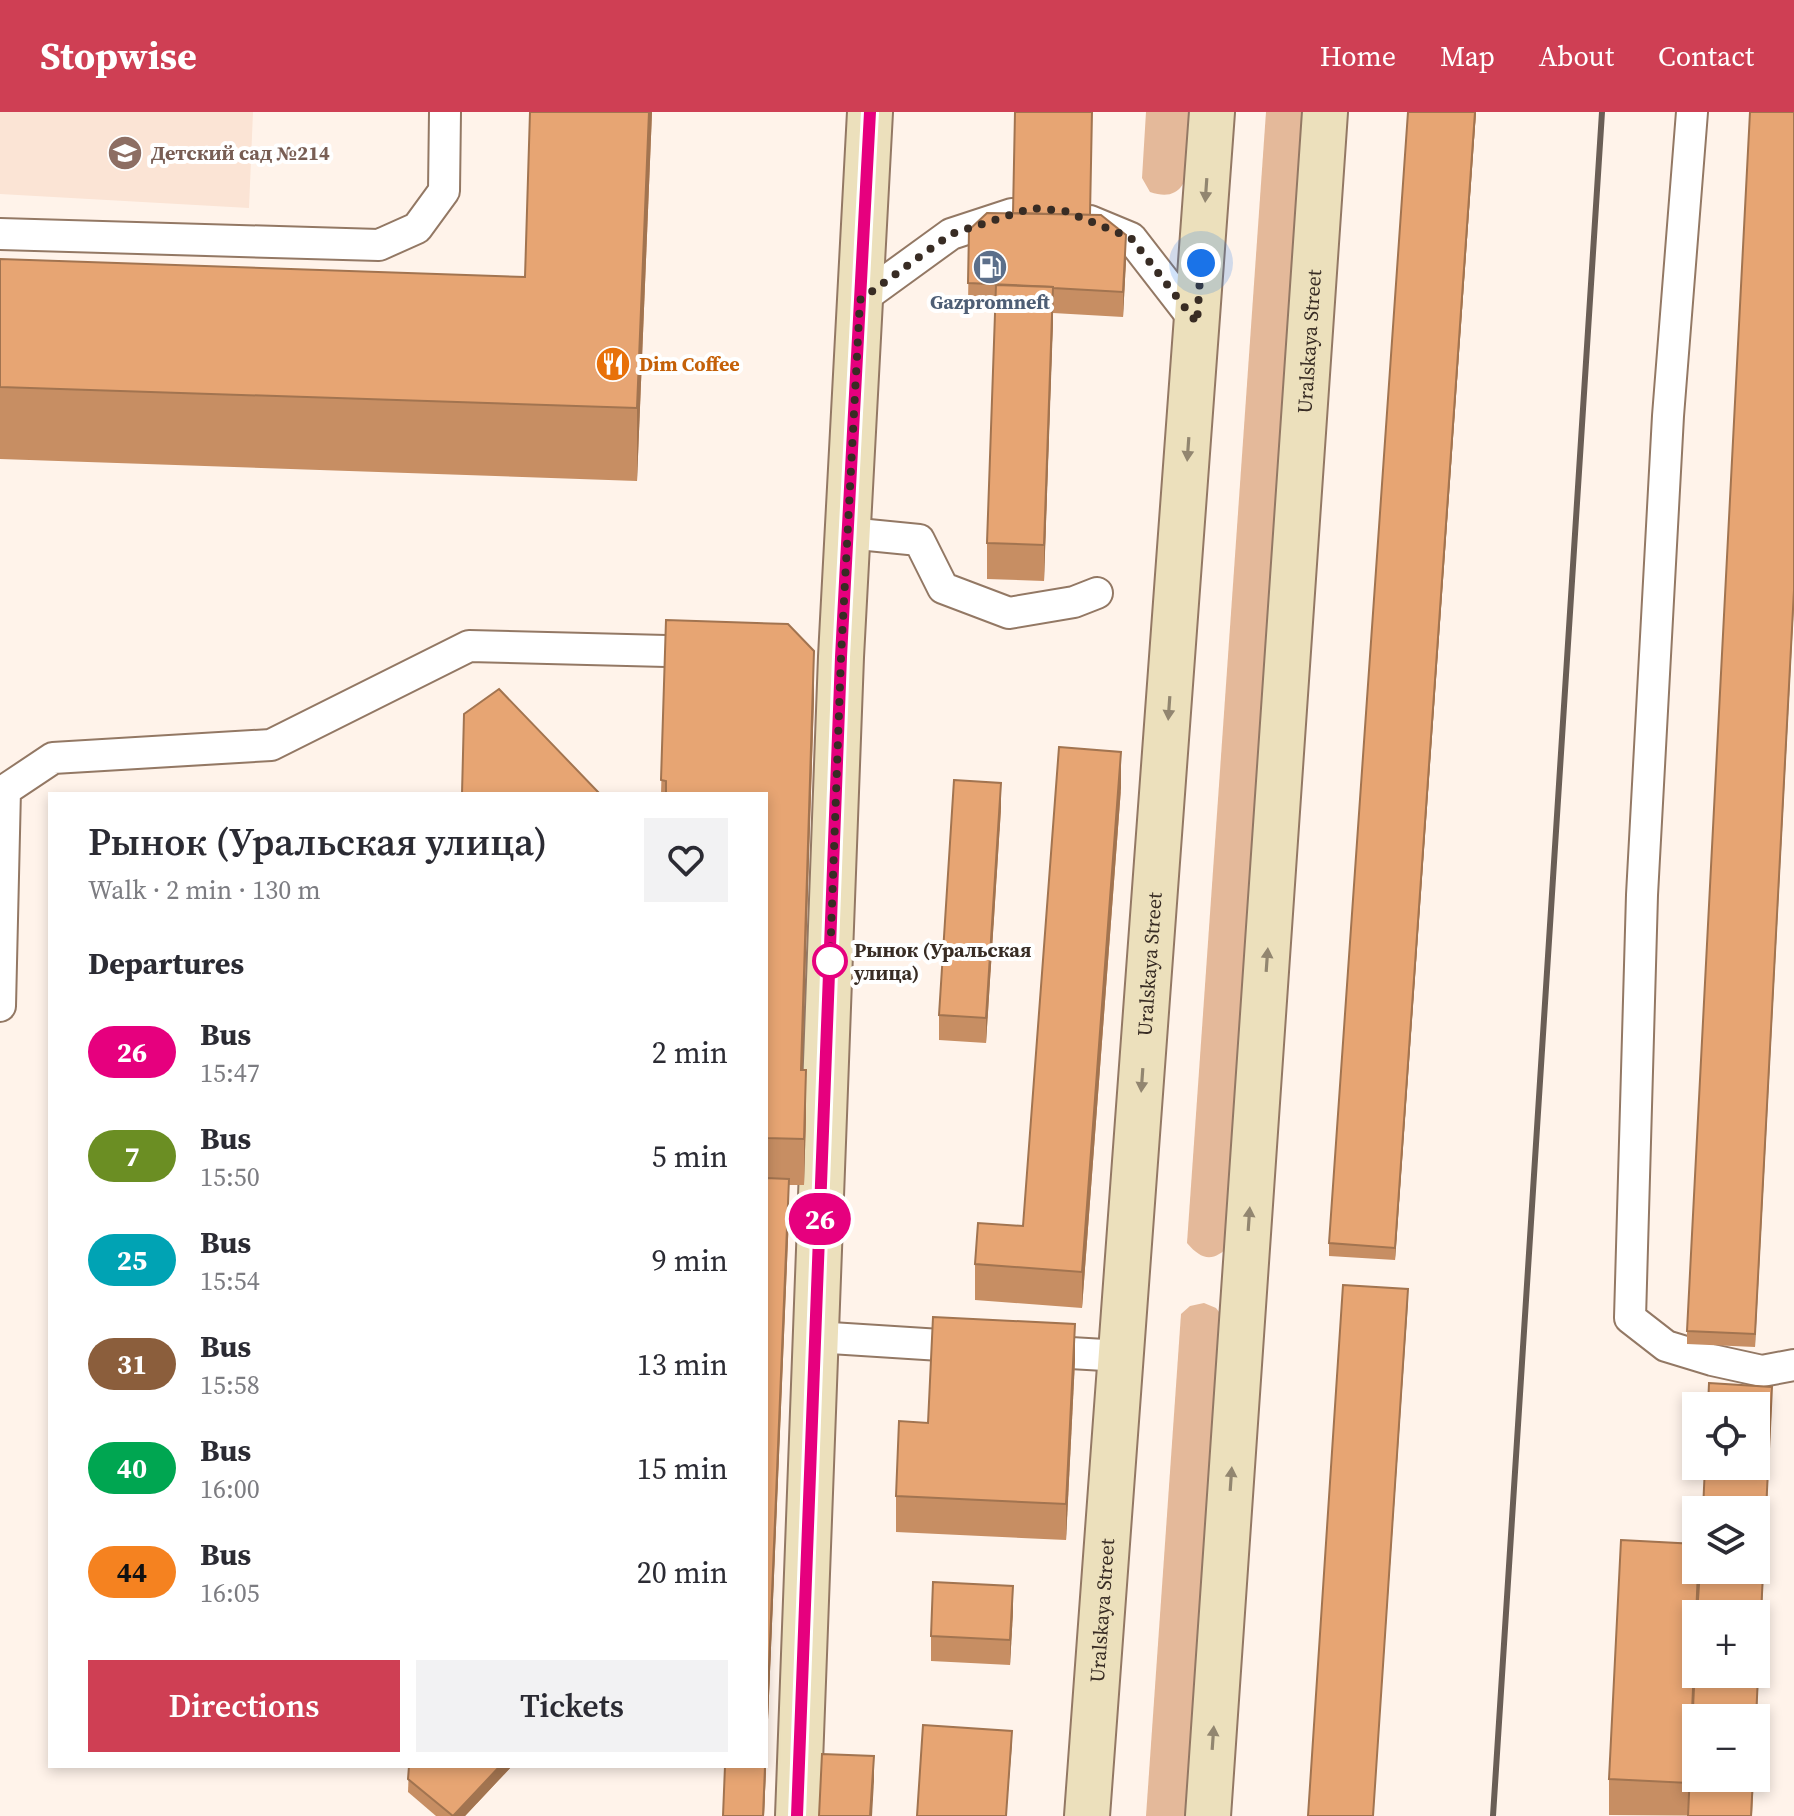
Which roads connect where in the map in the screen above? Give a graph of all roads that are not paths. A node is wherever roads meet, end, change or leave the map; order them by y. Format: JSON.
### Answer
{"nodes":[{"id":1,"x":445,"y":112,"type":"edge"},
{"id":2,"x":870,"y":112,"type":"edge"},
{"id":3,"x":1212,"y":112,"type":"edge"},
{"id":4,"x":1325,"y":112,"type":"edge"},
{"id":5,"x":1692,"y":112,"type":"edge"},
{"id":6,"x":0,"y":234,"type":"edge"},
{"id":7,"x":860,"y":300,"type":"junction"},
{"id":8,"x":1197,"y":323,"type":"junction"},
{"id":9,"x":848,"y":533,"type":"junction"},
{"id":10,"x":1097,"y":593,"type":"dead end"},
{"id":11,"x":729,"y":652,"type":"edge"},
{"id":12,"x":0,"y":1006,"type":"edge"},
{"id":13,"x":815,"y":1337,"type":"junction"},
{"id":14,"x":1122,"y":1356,"type":"junction"},
{"id":15,"x":1794,"y":1365,"type":"edge"},
{"id":16,"x":798,"y":1816,"type":"edge"},
{"id":17,"x":1087,"y":1816,"type":"edge"},
{"id":18,"x":1208,"y":1816,"type":"edge"}],
"edges":[{"from":1,"to":6,"type":"lane"},
{"from":2,"to":7,"type":"main road"},
{"from":3,"to":8,"type":"main road","name":"Uralskaya Street","one_way":true},
{"from":18,"to":4,"type":"main road","name":"Uralskaya Street","one_way":true},
{"from":5,"to":15,"type":"lane"},
{"from":7,"to":8,"type":"lane"},
{"from":7,"to":9,"type":"main road"},
{"from":8,"to":14,"type":"main road","name":"Uralskaya Street","one_way":true},
{"from":9,"to":10,"type":"lane"},
{"from":9,"to":13,"type":"main road"},
{"from":11,"to":12,"type":"lane"},
{"from":13,"to":14,"type":"lane"},
{"from":13,"to":16,"type":"main road"},
{"from":14,"to":17,"type":"main road","name":"Uralskaya Street"}]}
